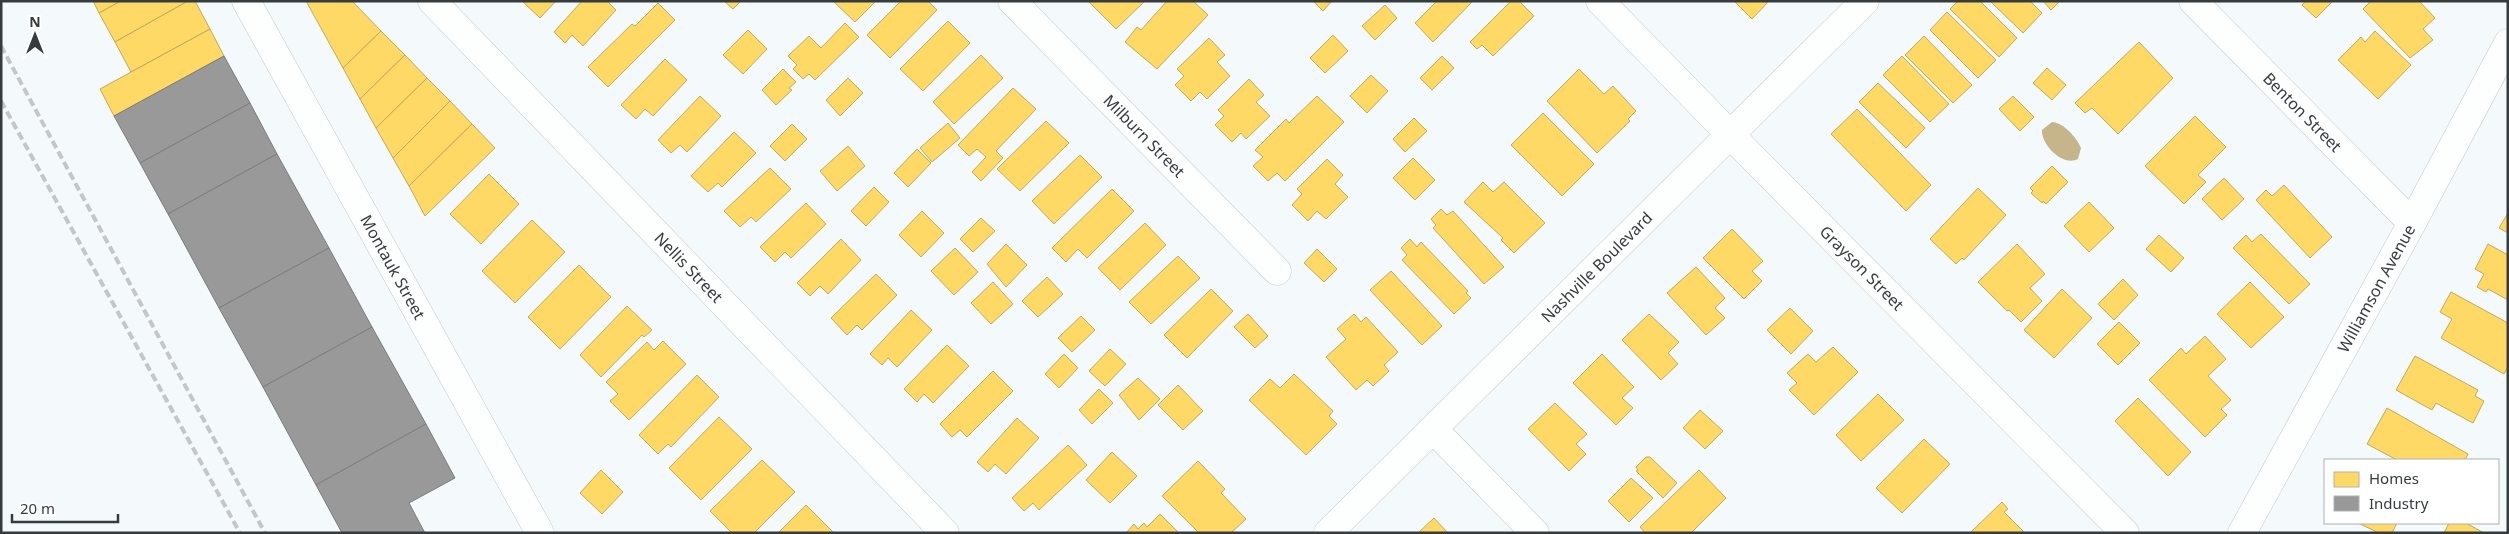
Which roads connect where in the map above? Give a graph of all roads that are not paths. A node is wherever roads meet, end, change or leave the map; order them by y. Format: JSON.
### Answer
{"nodes":[{"id":1,"x":246,"y":1,"type":"edge"},
{"id":2,"x":432,"y":1,"type":"edge"},
{"id":3,"x":1012,"y":1,"type":"edge"},
{"id":4,"x":1600,"y":1,"type":"edge"},
{"id":5,"x":1865,"y":1,"type":"edge"},
{"id":6,"x":2193,"y":1,"type":"edge"},
{"id":7,"x":2508,"y":43,"type":"edge"},
{"id":8,"x":1730,"y":135,"type":"junction"},
{"id":9,"x":2412,"y":223,"type":"junction"},
{"id":10,"x":1277,"y":271,"type":"dead end"},
{"id":11,"x":1434,"y":430,"type":"junction"},
{"id":12,"x":540,"y":533,"type":"edge"},
{"id":13,"x":945,"y":533,"type":"edge"},
{"id":14,"x":1328,"y":533,"type":"edge"},
{"id":15,"x":1535,"y":533,"type":"edge"},
{"id":16,"x":2125,"y":533,"type":"edge"},
{"id":17,"x":2242,"y":533,"type":"edge"}],
"edges":[{"from":1,"to":12,"type":"street","name":"Montauk Street"},
{"from":2,"to":13,"type":"street","name":"Nellis Street"},
{"from":3,"to":10,"type":"street","name":"Milburn Street"},
{"from":4,"to":8,"type":"street","name":"Grayson Street"},
{"from":5,"to":8,"type":"street","name":"Nashville Boulevard"},
{"from":6,"to":9,"type":"street","name":"Benton Street"},
{"from":7,"to":9,"type":"street","name":"Williamson Avenue"},
{"from":8,"to":11,"type":"street","name":"Nashville Boulevard"},
{"from":8,"to":16,"type":"street","name":"Grayson Street"},
{"from":9,"to":17,"type":"street","name":"Williamson Avenue"},
{"from":11,"to":14,"type":"street","name":"Nashville Boulevard"},
{"from":11,"to":15,"type":"street"}]}
